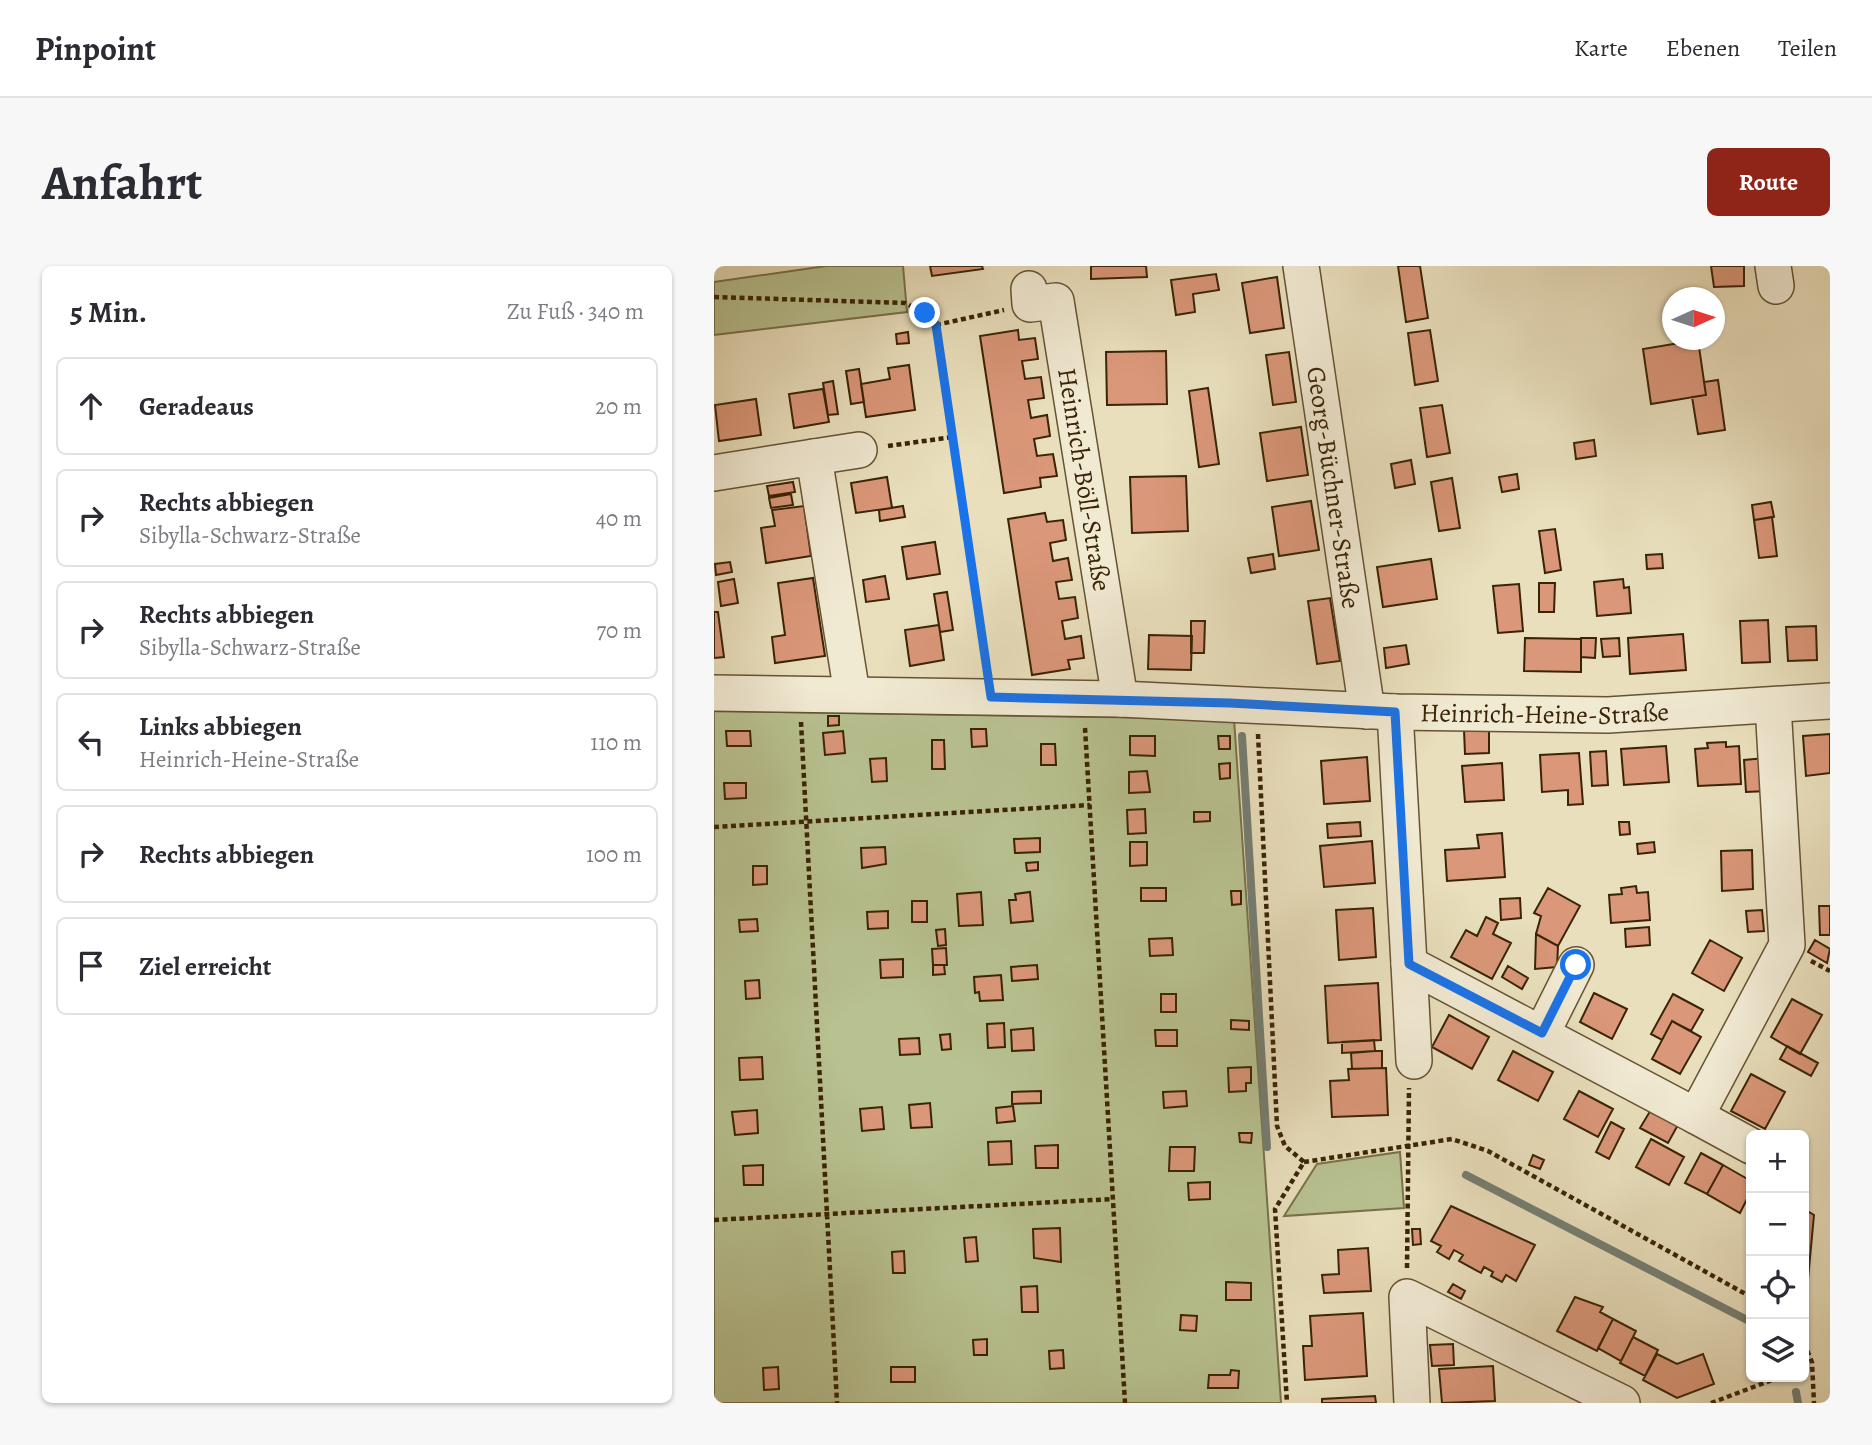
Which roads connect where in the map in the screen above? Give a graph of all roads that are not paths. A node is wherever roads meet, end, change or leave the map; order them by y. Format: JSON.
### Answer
{"nodes":[{"id":1,"x":1301,"y":266,"type":"edge"},
{"id":2,"x":1030,"y":296,"type":"road end"},
{"id":3,"x":859,"y":450,"type":"road end"},
{"id":4,"x":814,"y":457,"type":"junction"},
{"id":5,"x":714,"y":473,"type":"edge"},
{"id":6,"x":714,"y":693,"type":"edge"},
{"id":7,"x":852,"y":694,"type":"junction"},
{"id":8,"x":1120,"y":699,"type":"junction"},
{"id":9,"x":1830,"y":701,"type":"edge"},
{"id":10,"x":1773,"y":705,"type":"junction"},
{"id":11,"x":1381,"y":712,"type":"junction"},
{"id":12,"x":1409,"y":964,"type":"junction"},
{"id":13,"x":1576,"y":965,"type":"dead end"},
{"id":14,"x":1542,"y":1033,"type":"junction"},
{"id":15,"x":1414,"y":1061,"type":"road end"},
{"id":16,"x":1696,"y":1116,"type":"junction"},
{"id":17,"x":1746,"y":1143,"type":"edge"},
{"id":18,"x":1412,"y":1403,"type":"edge"},
{"id":19,"x":1622,"y":1403,"type":"edge"}],
"edges":[{"from":1,"to":11,"type":"street","name":"Georg-Büchner-Straße"},
{"from":2,"to":8,"type":"street","name":"Heinrich-Böll-Straße"},
{"from":3,"to":4,"type":"street"},
{"from":4,"to":5,"type":"street"},
{"from":4,"to":7,"type":"street"},
{"from":6,"to":7,"type":"street","name":"Heinrich-Heine-Straße"},
{"from":7,"to":8,"type":"street","name":"Heinrich-Heine-Straße"},
{"from":8,"to":11,"type":"street","name":"Heinrich-Heine-Straße"},
{"from":9,"to":10,"type":"street","name":"Heinrich-Heine-Straße"},
{"from":10,"to":11,"type":"street","name":"Heinrich-Heine-Straße"},
{"from":10,"to":16,"type":"street"},
{"from":11,"to":12,"type":"street","name":"Georg-Büchner-Straße"},
{"from":12,"to":14,"type":"street"},
{"from":12,"to":15,"type":"street","name":"Georg-Büchner-Straße"},
{"from":13,"to":14,"type":"street"},
{"from":14,"to":16,"type":"street"},
{"from":16,"to":17,"type":"street"},
{"from":18,"to":19,"type":"street"}]}
